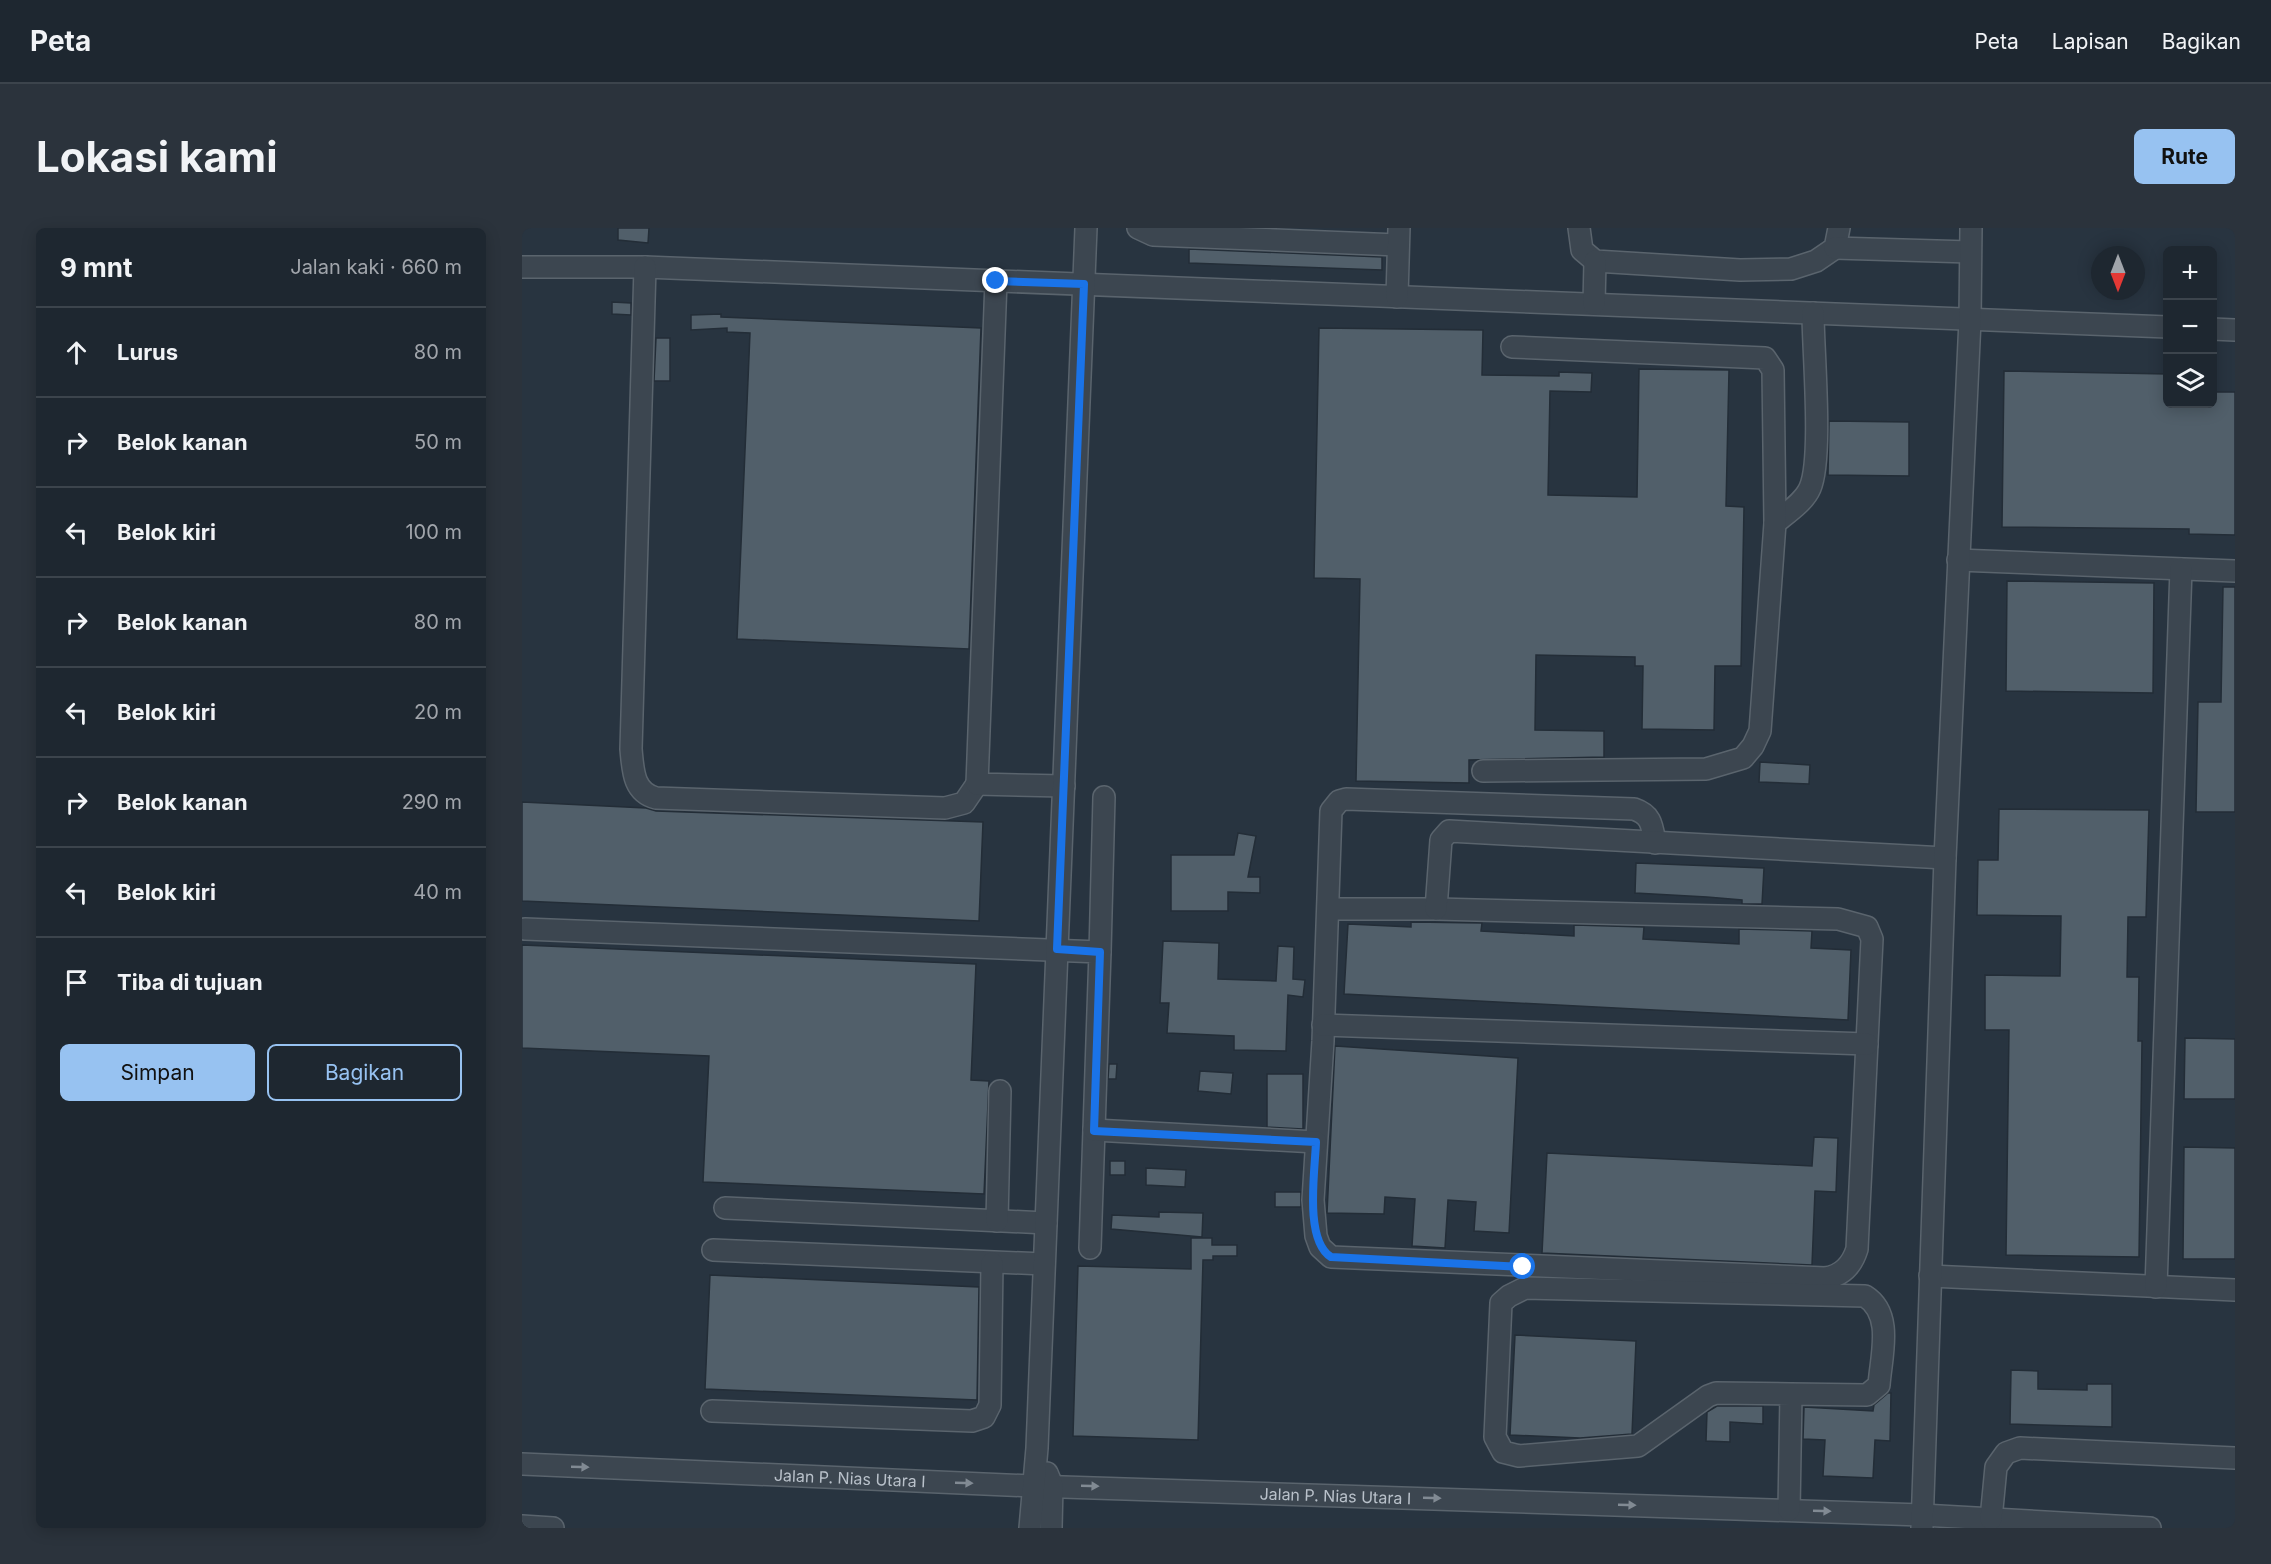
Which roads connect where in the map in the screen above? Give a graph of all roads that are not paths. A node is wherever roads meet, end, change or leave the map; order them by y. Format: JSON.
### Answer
{"nodes":[{"id":1,"x":1086,"y":228,"type":"edge"},
{"id":2,"x":1138,"y":228,"type":"edge"},
{"id":3,"x":1579,"y":228,"type":"edge"},
{"id":4,"x":1971,"y":228,"type":"edge"},
{"id":5,"x":1399,"y":237,"type":"edge"},
{"id":6,"x":1837,"y":238,"type":"edge"},
{"id":7,"x":1970,"y":252,"type":"junction"},
{"id":8,"x":1595,"y":261,"type":"junction"},
{"id":9,"x":522,"y":267,"type":"edge"},
{"id":10,"x":645,"y":267,"type":"junction"},
{"id":11,"x":996,"y":281,"type":"junction"},
{"id":12,"x":1084,"y":284,"type":"junction"},
{"id":13,"x":1397,"y":297,"type":"junction"},
{"id":14,"x":1594,"y":304,"type":"junction"},
{"id":15,"x":1813,"y":313,"type":"junction"},
{"id":16,"x":1970,"y":320,"type":"junction"},
{"id":17,"x":2163,"y":327,"type":"edge"},
{"id":18,"x":2217,"y":329,"type":"edge"},
{"id":19,"x":2235,"y":330,"type":"edge"},
{"id":20,"x":1512,"y":347,"type":"dead end"},
{"id":21,"x":1775,"y":523,"type":"junction"},
{"id":22,"x":1958,"y":560,"type":"junction"},
{"id":23,"x":2181,"y":569,"type":"junction"},
{"id":24,"x":2235,"y":571,"type":"edge"},
{"id":25,"x":1483,"y":771,"type":"dead end"},
{"id":26,"x":977,"y":784,"type":"junction"},
{"id":27,"x":1064,"y":786,"type":"junction"},
{"id":28,"x":1104,"y":797,"type":"dead end"},
{"id":29,"x":1655,"y":843,"type":"junction"},
{"id":30,"x":1945,"y":858,"type":"junction"},
{"id":31,"x":1328,"y":909,"type":"junction"},
{"id":32,"x":1436,"y":909,"type":"junction"},
{"id":33,"x":525,"y":929,"type":"dead end"},
{"id":34,"x":1057,"y":949,"type":"junction"},
{"id":35,"x":1100,"y":952,"type":"junction"},
{"id":36,"x":1323,"y":1025,"type":"junction"},
{"id":37,"x":1867,"y":1044,"type":"junction"},
{"id":38,"x":1000,"y":1091,"type":"dead end"},
{"id":39,"x":1094,"y":1131,"type":"junction"},
{"id":40,"x":1316,"y":1142,"type":"junction"},
{"id":41,"x":725,"y":1208,"type":"dead end"},
{"id":42,"x":997,"y":1221,"type":"junction"},
{"id":43,"x":1046,"y":1223,"type":"junction"},
{"id":44,"x":1090,"y":1248,"type":"dead end"},
{"id":45,"x":713,"y":1250,"type":"dead end"},
{"id":46,"x":992,"y":1263,"type":"junction"},
{"id":47,"x":1044,"y":1264,"type":"junction"},
{"id":48,"x":1930,"y":1276,"type":"junction"},
{"id":49,"x":2156,"y":1287,"type":"junction"},
{"id":50,"x":2235,"y":1290,"type":"edge"},
{"id":51,"x":1791,"y":1394,"type":"junction"},
{"id":52,"x":712,"y":1411,"type":"dead end"},
{"id":53,"x":2235,"y":1458,"type":"edge"},
{"id":54,"x":522,"y":1464,"type":"edge"},
{"id":55,"x":1042,"y":1485,"type":"junction"},
{"id":56,"x":1789,"y":1510,"type":"junction"},
{"id":57,"x":1991,"y":1519,"type":"junction"},
{"id":58,"x":1922,"y":1521,"type":"edge"},
{"id":59,"x":522,"y":1526,"type":"edge"},
{"id":60,"x":553,"y":1528,"type":"edge"},
{"id":61,"x":1030,"y":1528,"type":"edge"},
{"id":62,"x":1051,"y":1528,"type":"edge"},
{"id":63,"x":2150,"y":1528,"type":"edge"}],
"edges":[{"from":1,"to":12,"type":"street"},
{"from":2,"to":5,"type":"street"},
{"from":3,"to":8,"type":"street"},
{"from":4,"to":7,"type":"street"},
{"from":5,"to":13,"type":"street"},
{"from":6,"to":7,"type":"street"},
{"from":6,"to":8,"type":"street"},
{"from":7,"to":16,"type":"street"},
{"from":8,"to":14,"type":"street"},
{"from":9,"to":10,"type":"street"},
{"from":10,"to":11,"type":"street"},
{"from":10,"to":26,"type":"street"},
{"from":11,"to":12,"type":"street"},
{"from":11,"to":26,"type":"street"},
{"from":12,"to":13,"type":"street"},
{"from":12,"to":27,"type":"street"},
{"from":13,"to":14,"type":"street"},
{"from":14,"to":15,"type":"street"},
{"from":15,"to":16,"type":"street"},
{"from":15,"to":21,"type":"street"},
{"from":16,"to":17,"type":"street"},
{"from":16,"to":22,"type":"street"},
{"from":18,"to":19,"type":"street"},
{"from":20,"to":21,"type":"street"},
{"from":21,"to":25,"type":"street"},
{"from":22,"to":23,"type":"street"},
{"from":22,"to":30,"type":"street"},
{"from":23,"to":24,"type":"street"},
{"from":23,"to":49,"type":"street"},
{"from":26,"to":27,"type":"street"},
{"from":27,"to":34,"type":"street"},
{"from":28,"to":35,"type":"street"},
{"from":29,"to":30,"type":"street"},
{"from":29,"to":31,"type":"street"},
{"from":29,"to":32,"type":"street"},
{"from":30,"to":48,"type":"street"},
{"from":31,"to":32,"type":"street"},
{"from":31,"to":36,"type":"street"},
{"from":32,"to":37,"type":"street"},
{"from":33,"to":34,"type":"street"},
{"from":34,"to":35,"type":"street"},
{"from":34,"to":43,"type":"street"},
{"from":35,"to":39,"type":"street"},
{"from":36,"to":37,"type":"street"},
{"from":36,"to":40,"type":"street"},
{"from":37,"to":40,"type":"street"},
{"from":38,"to":42,"type":"street"},
{"from":39,"to":40,"type":"street"},
{"from":39,"to":44,"type":"street"},
{"from":41,"to":42,"type":"street"},
{"from":42,"to":43,"type":"street"},
{"from":43,"to":47,"type":"street"},
{"from":45,"to":46,"type":"street"},
{"from":46,"to":47,"type":"street"},
{"from":46,"to":52,"type":"street"},
{"from":47,"to":55,"type":"street"},
{"from":48,"to":49,"type":"street"},
{"from":48,"to":58,"type":"street"},
{"from":49,"to":50,"type":"street"},
{"from":51,"to":51,"type":"street"},
{"from":51,"to":56,"type":"street"},
{"from":53,"to":57,"type":"street"},
{"from":54,"to":55,"type":"street","name":"Jalan P. Nias Utara I","one_way":true},
{"from":55,"to":56,"type":"street","name":"Jalan P. Nias Utara I","one_way":true},
{"from":55,"to":61,"type":"street"},
{"from":55,"to":62,"type":"street"},
{"from":56,"to":58,"type":"street","name":"Jalan P. Nias Utara I","one_way":true},
{"from":57,"to":58,"type":"street","name":"Jalan P. Nias Utara I"},
{"from":57,"to":63,"type":"street","name":"Jalan P. Nias Utara I"},
{"from":59,"to":60,"type":"street"}]}
